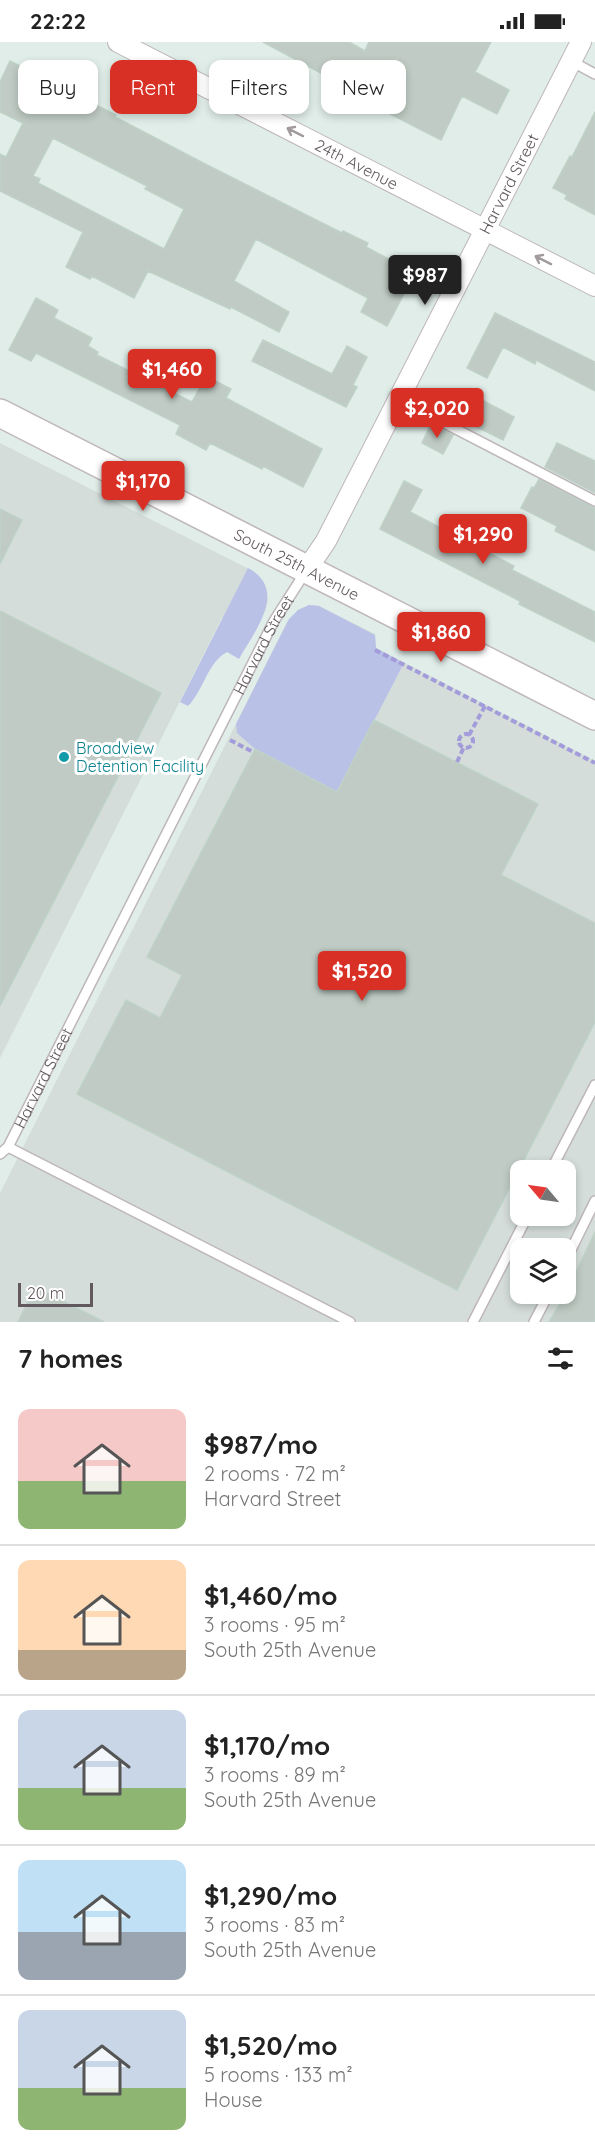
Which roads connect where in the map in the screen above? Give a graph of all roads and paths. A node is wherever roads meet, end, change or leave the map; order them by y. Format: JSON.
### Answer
{"nodes":[{"id":1,"x":118,"y":42,"type":"edge"},
{"id":2,"x":581,"y":42,"type":"edge"},
{"id":3,"x":571,"y":61,"type":"junction"},
{"id":4,"x":595,"y":74,"type":"edge"},
{"id":5,"x":485,"y":230,"type":"junction"},
{"id":6,"x":595,"y":286,"type":"edge"},
{"id":7,"x":398,"y":399,"type":"junction"},
{"id":8,"x":0,"y":413,"type":"edge"},
{"id":9,"x":595,"y":501,"type":"edge"},
{"id":10,"x":307,"y":569,"type":"junction"},
{"id":11,"x":375,"y":650,"type":"dead end"},
{"id":12,"x":485,"y":706,"type":"junction"},
{"id":13,"x":595,"y":716,"type":"edge"},
{"id":14,"x":217,"y":733,"type":"junction"},
{"id":15,"x":469,"y":735,"type":"junction"},
{"id":16,"x":464,"y":747,"type":"junction"},
{"id":17,"x":254,"y":752,"type":"dead end"},
{"id":18,"x":456,"y":762,"type":"dead end"},
{"id":19,"x":595,"y":763,"type":"edge"},
{"id":20,"x":595,"y":1085,"type":"edge"},
{"id":21,"x":4,"y":1150,"type":"edge"},
{"id":22,"x":556,"y":1160,"type":"edge"},
{"id":23,"x":595,"y":1201,"type":"edge"},
{"id":24,"x":522,"y":1226,"type":"edge"},
{"id":25,"x":576,"y":1240,"type":"edge"},
{"id":26,"x":543,"y":1304,"type":"edge"},
{"id":27,"x":350,"y":1322,"type":"edge"},
{"id":28,"x":473,"y":1322,"type":"edge"},
{"id":29,"x":534,"y":1322,"type":"edge"}],
"edges":[{"from":5,"to":1,"type":"street","name":"24th Avenue","one_way":true},
{"from":2,"to":3,"type":"street","name":"Harvard Street"},
{"from":3,"to":4,"type":"lane"},
{"from":3,"to":5,"type":"street","name":"Harvard Street"},
{"from":6,"to":5,"type":"street","name":"24th Avenue","one_way":true},
{"from":5,"to":7,"type":"street","name":"Harvard Street"},
{"from":7,"to":9,"type":"lane"},
{"from":7,"to":10,"type":"street","name":"Harvard Street"},
{"from":8,"to":10,"type":"main road","name":"South 25th Avenue"},
{"from":10,"to":13,"type":"main road","name":"South 25th Avenue"},
{"from":10,"to":14,"type":"lane","name":"Harvard Street"},
{"from":11,"to":12,"type":"path"},
{"from":12,"to":15,"type":"path"},
{"from":12,"to":19,"type":"path"},
{"from":14,"to":17,"type":"path"},
{"from":14,"to":21,"type":"lane","name":"Harvard Street"},
{"from":15,"to":16,"type":"path"},
{"from":15,"to":16,"type":"path"},
{"from":16,"to":18,"type":"path"},
{"from":20,"to":22,"type":"lane"},
{"from":21,"to":27,"type":"lane"},
{"from":23,"to":25,"type":"lane"},
{"from":24,"to":28,"type":"lane"},
{"from":26,"to":29,"type":"lane"}]}
